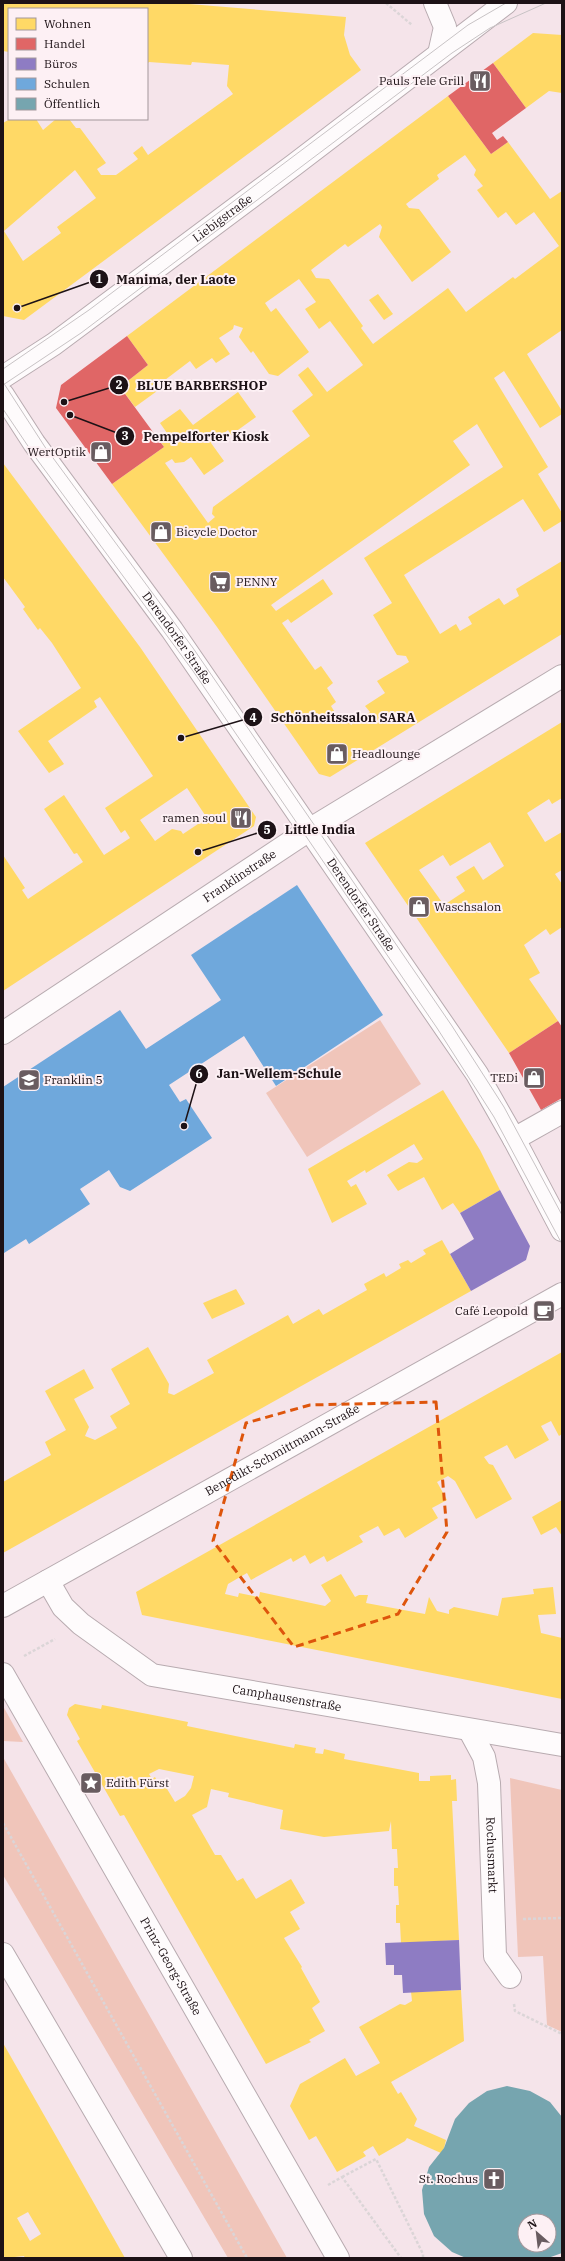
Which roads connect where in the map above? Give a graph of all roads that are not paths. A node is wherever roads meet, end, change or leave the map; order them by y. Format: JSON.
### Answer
{"nodes":[{"id":1,"x":435,"y":3,"type":"edge"},
{"id":2,"x":506,"y":3,"type":"edge"},
{"id":3,"x":439,"y":54,"type":"junction"},
{"id":4,"x":3,"y":377,"type":"edge"},
{"id":5,"x":3,"y":395,"type":"edge"},
{"id":6,"x":562,"y":676,"type":"edge"},
{"id":7,"x":309,"y":830,"type":"junction"},
{"id":8,"x":3,"y":1033,"type":"edge"},
{"id":9,"x":562,"y":1112,"type":"edge"},
{"id":10,"x":514,"y":1139,"type":"junction"},
{"id":11,"x":562,"y":1230,"type":"edge"},
{"id":12,"x":562,"y":1294,"type":"edge"},
{"id":13,"x":48,"y":1581,"type":"junction"},
{"id":14,"x":3,"y":1606,"type":"edge"},
{"id":15,"x":3,"y":1674,"type":"edge"},
{"id":16,"x":470,"y":1731,"type":"junction"},
{"id":17,"x":562,"y":1745,"type":"edge"},
{"id":18,"x":3,"y":1954,"type":"edge"},
{"id":19,"x":510,"y":1978,"type":"road end"},
{"id":20,"x":181,"y":2258,"type":"edge"},
{"id":21,"x":338,"y":2258,"type":"edge"}],
"edges":[{"from":1,"to":3,"type":"street"},
{"from":2,"to":3,"type":"street","name":"Liebigstraße"},
{"from":3,"to":4,"type":"street","name":"Liebigstraße"},
{"from":5,"to":7,"type":"street","name":"Derendorfer Straße"},
{"from":6,"to":7,"type":"street","name":"Franklinstraße"},
{"from":7,"to":8,"type":"street","name":"Franklinstraße"},
{"from":7,"to":10,"type":"street","name":"Derendorfer Straße"},
{"from":9,"to":10,"type":"street"},
{"from":10,"to":11,"type":"street","name":"Derendorfer Straße"},
{"from":12,"to":13,"type":"street","name":"Benedikt-Schmittmann-Straße"},
{"from":13,"to":14,"type":"street","name":"Benedikt-Schmittmann-Straße"},
{"from":13,"to":16,"type":"street","name":"Camphausenstraße"},
{"from":15,"to":21,"type":"street","name":"Prinz-Georg-Straße"},
{"from":16,"to":17,"type":"street","name":"Camphausenstraße"},
{"from":16,"to":19,"type":"street","name":"Rochusmarkt"},
{"from":18,"to":20,"type":"street"}]}
